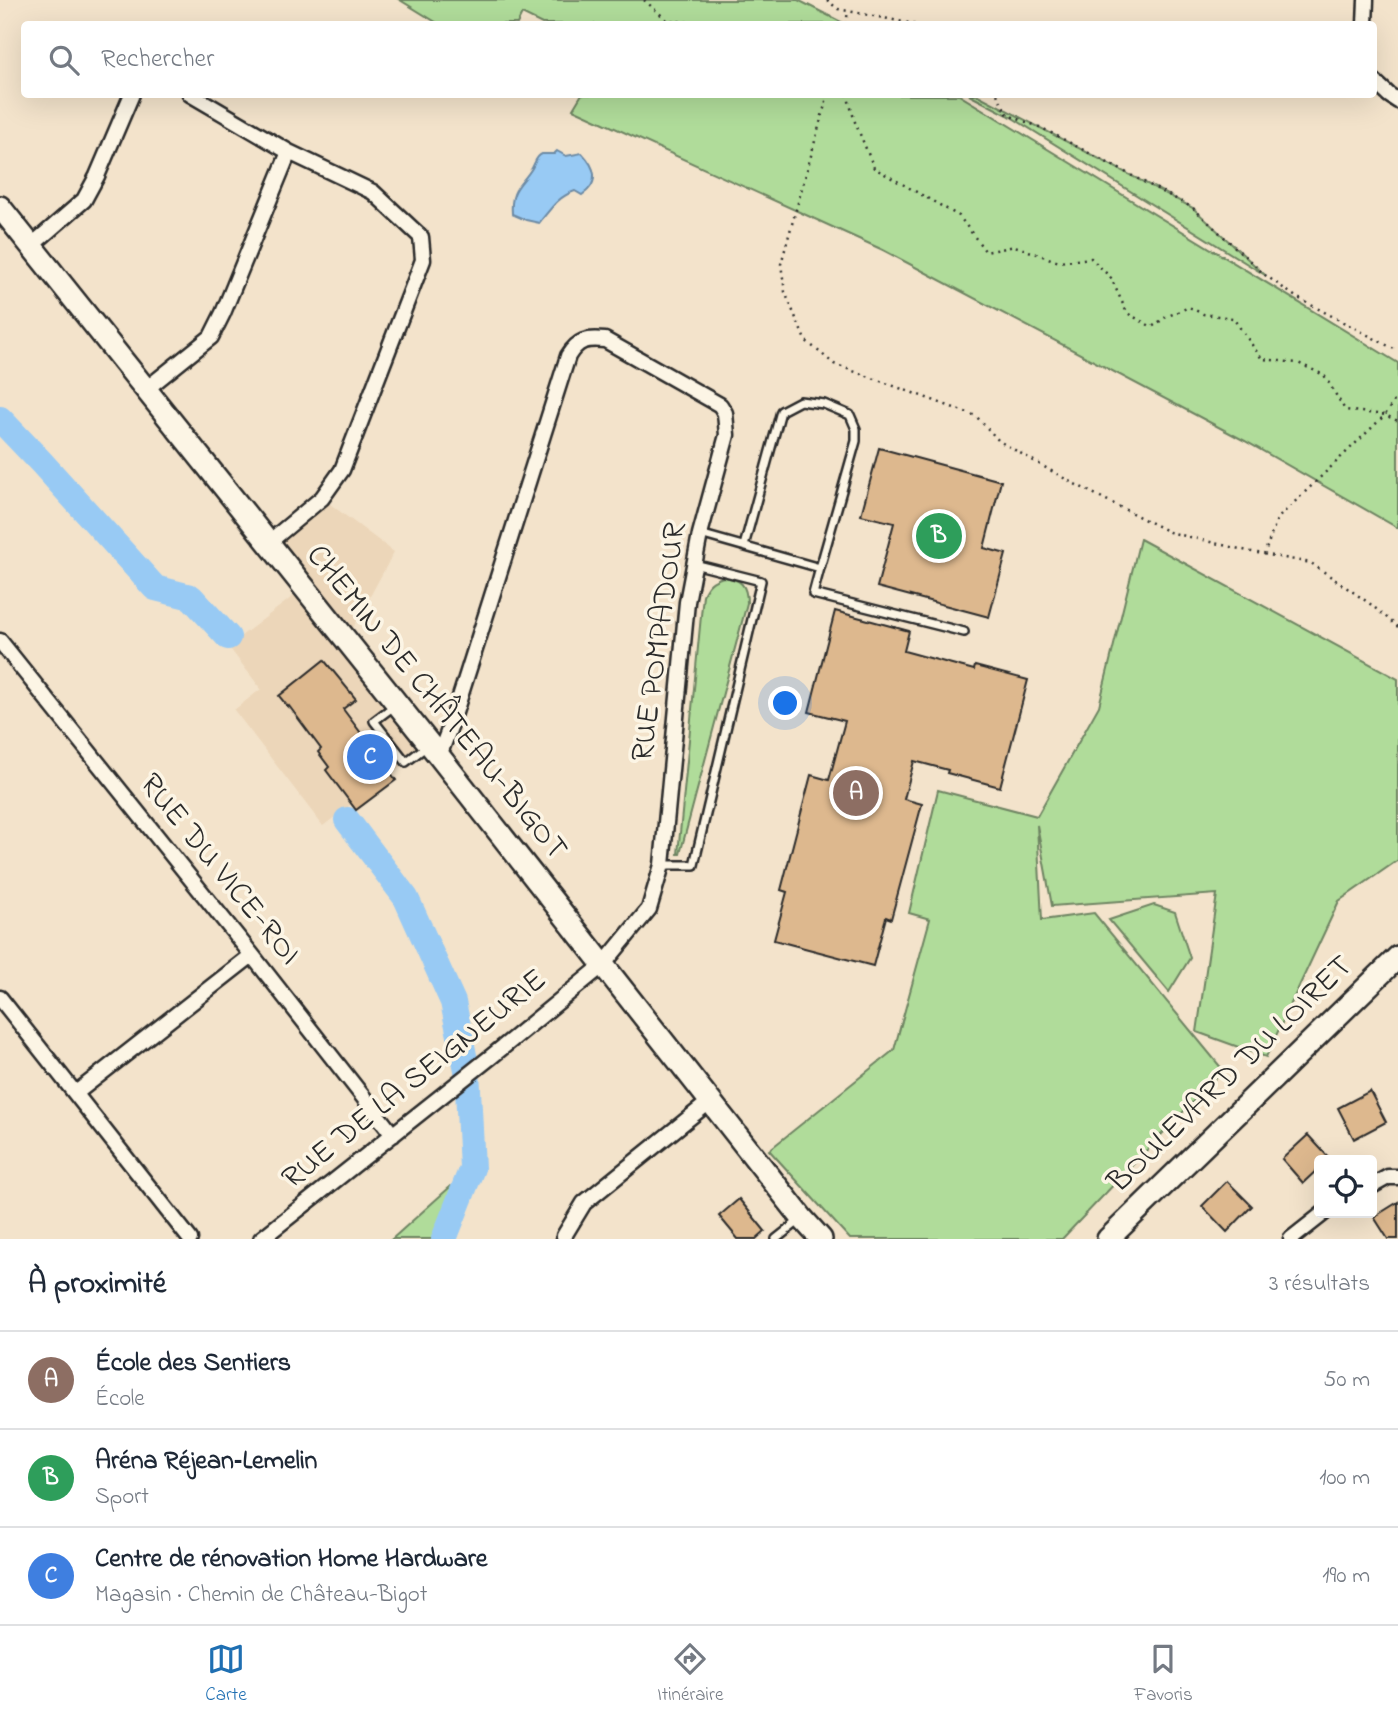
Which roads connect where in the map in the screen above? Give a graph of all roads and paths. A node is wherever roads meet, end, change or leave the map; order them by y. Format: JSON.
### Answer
{"nodes":[{"id":1,"x":644,"y":0,"type":"edge"},
{"id":2,"x":827,"y":0,"type":"edge"},
{"id":3,"x":1366,"y":0,"type":"edge"},
{"id":4,"x":848,"y":11,"type":"junction"},
{"id":5,"x":677,"y":21,"type":"edge"},
{"id":6,"x":846,"y":21,"type":"edge"},
{"id":7,"x":899,"y":21,"type":"edge"},
{"id":8,"x":1365,"y":21,"type":"edge"},
{"id":9,"x":1377,"y":83,"type":"edge"},
{"id":10,"x":130,"y":98,"type":"edge"},
{"id":11,"x":197,"y":98,"type":"edge"},
{"id":12,"x":827,"y":98,"type":"edge"},
{"id":13,"x":849,"y":98,"type":"edge"},
{"id":14,"x":999,"y":98,"type":"edge"},
{"id":15,"x":1398,"y":100,"type":"edge"},
{"id":16,"x":289,"y":152,"type":"junction"},
{"id":17,"x":2,"y":212,"type":"edge"},
{"id":18,"x":31,"y":246,"type":"junction"},
{"id":19,"x":1398,"y":351,"type":"edge"},
{"id":20,"x":145,"y":390,"type":"junction"},
{"id":21,"x":1398,"y":395,"type":"edge"},
{"id":22,"x":1385,"y":415,"type":"junction"},
{"id":23,"x":1398,"y":421,"type":"edge"},
{"id":24,"x":699,"y":534,"type":"junction"},
{"id":25,"x":268,"y":543,"type":"junction"},
{"id":26,"x":744,"y":546,"type":"junction"},
{"id":27,"x":1264,"y":555,"type":"junction"},
{"id":28,"x":694,"y":564,"type":"junction"},
{"id":29,"x":820,"y":568,"type":"junction"},
{"id":30,"x":1398,"y":627,"type":"edge"},
{"id":31,"x":964,"y":632,"type":"dead end"},
{"id":32,"x":0,"y":641,"type":"edge"},
{"id":33,"x":397,"y":703,"type":"junction"},
{"id":34,"x":434,"y":750,"type":"junction"},
{"id":35,"x":662,"y":866,"type":"junction"},
{"id":36,"x":252,"y":955,"type":"junction"},
{"id":37,"x":1398,"y":957,"type":"edge"},
{"id":38,"x":603,"y":965,"type":"junction"},
{"id":39,"x":0,"y":998,"type":"edge"},
{"id":40,"x":76,"y":1093,"type":"junction"},
{"id":41,"x":709,"y":1102,"type":"junction"},
{"id":42,"x":393,"y":1135,"type":"junction"},
{"id":43,"x":1398,"y":1177,"type":"edge"},
{"id":44,"x":1377,"y":1183,"type":"edge"},
{"id":45,"x":802,"y":1218,"type":"junction"},
{"id":46,"x":1318,"y":1218,"type":"edge"},
{"id":47,"x":564,"y":1236,"type":"dead end"},
{"id":48,"x":190,"y":1239,"type":"edge"},
{"id":49,"x":261,"y":1239,"type":"edge"},
{"id":50,"x":776,"y":1239,"type":"edge"},
{"id":51,"x":821,"y":1239,"type":"edge"},
{"id":52,"x":1108,"y":1239,"type":"edge"},
{"id":53,"x":1291,"y":1239,"type":"edge"}],
"edges":[{"from":1,"to":5,"type":"path"},
{"from":2,"to":4,"type":"path"},
{"from":3,"to":8,"type":"street"},
{"from":4,"to":6,"type":"path"},
{"from":4,"to":7,"type":"path"},
{"from":9,"to":15,"type":"street"},
{"from":10,"to":18,"type":"street"},
{"from":11,"to":16,"type":"street"},
{"from":12,"to":27,"type":"path"},
{"from":13,"to":22,"type":"path"},
{"from":14,"to":19,"type":"path"},
{"from":16,"to":20,"type":"street"},
{"from":16,"to":25,"type":"street"},
{"from":17,"to":18,"type":"street","name":"CHEMIN DE CHÂTEAU-BIGOT"},
{"from":18,"to":20,"type":"street","name":"CHEMIN DE CHÂTEAU-BIGOT"},
{"from":20,"to":25,"type":"street","name":"CHEMIN DE CHÂTEAU-BIGOT"},
{"from":21,"to":22,"type":"path"},
{"from":22,"to":23,"type":"path"},
{"from":22,"to":27,"type":"path"},
{"from":24,"to":26,"type":"lane"},
{"from":24,"to":28,"type":"street","name":"RUE POMPADOUR"},
{"from":24,"to":34,"type":"street","name":"RUE POMPADOUR"},
{"from":25,"to":33,"type":"street","name":"CHEMIN DE CHÂTEAU-BIGOT"},
{"from":26,"to":29,"type":"lane"},
{"from":26,"to":29,"type":"lane"},
{"from":27,"to":30,"type":"path"},
{"from":28,"to":35,"type":"street","name":"RUE POMPADOUR"},
{"from":28,"to":35,"type":"lane"},
{"from":29,"to":31,"type":"lane"},
{"from":32,"to":36,"type":"street","name":"RUE DU VICE-ROI"},
{"from":33,"to":34,"type":"street","name":"CHEMIN DE CHÂTEAU-BIGOT"},
{"from":33,"to":34,"type":"lane"},
{"from":34,"to":38,"type":"street","name":"CHEMIN DE CHÂTEAU-BIGOT"},
{"from":35,"to":38,"type":"street","name":"RUE POMPADOUR"},
{"from":36,"to":40,"type":"street"},
{"from":36,"to":42,"type":"street","name":"RUE DU VICE-ROI"},
{"from":37,"to":52,"type":"street","name":"BOULEVARD DU LOIRET"},
{"from":38,"to":41,"type":"street","name":"CHEMIN DE CHÂTEAU-BIGOT"},
{"from":38,"to":42,"type":"street","name":"RUE DE LA SEIGNEURIE"},
{"from":39,"to":40,"type":"street"},
{"from":40,"to":48,"type":"street"},
{"from":41,"to":45,"type":"street","name":"CHEMIN DE CHÂTEAU-BIGOT"},
{"from":41,"to":47,"type":"street"},
{"from":42,"to":49,"type":"street","name":"RUE DE LA SEIGNEURIE"},
{"from":43,"to":44,"type":"street"},
{"from":45,"to":50,"type":"lane"},
{"from":45,"to":51,"type":"street","name":"CHEMIN DE CHÂTEAU-BIGOT"},
{"from":46,"to":53,"type":"street"}]}
